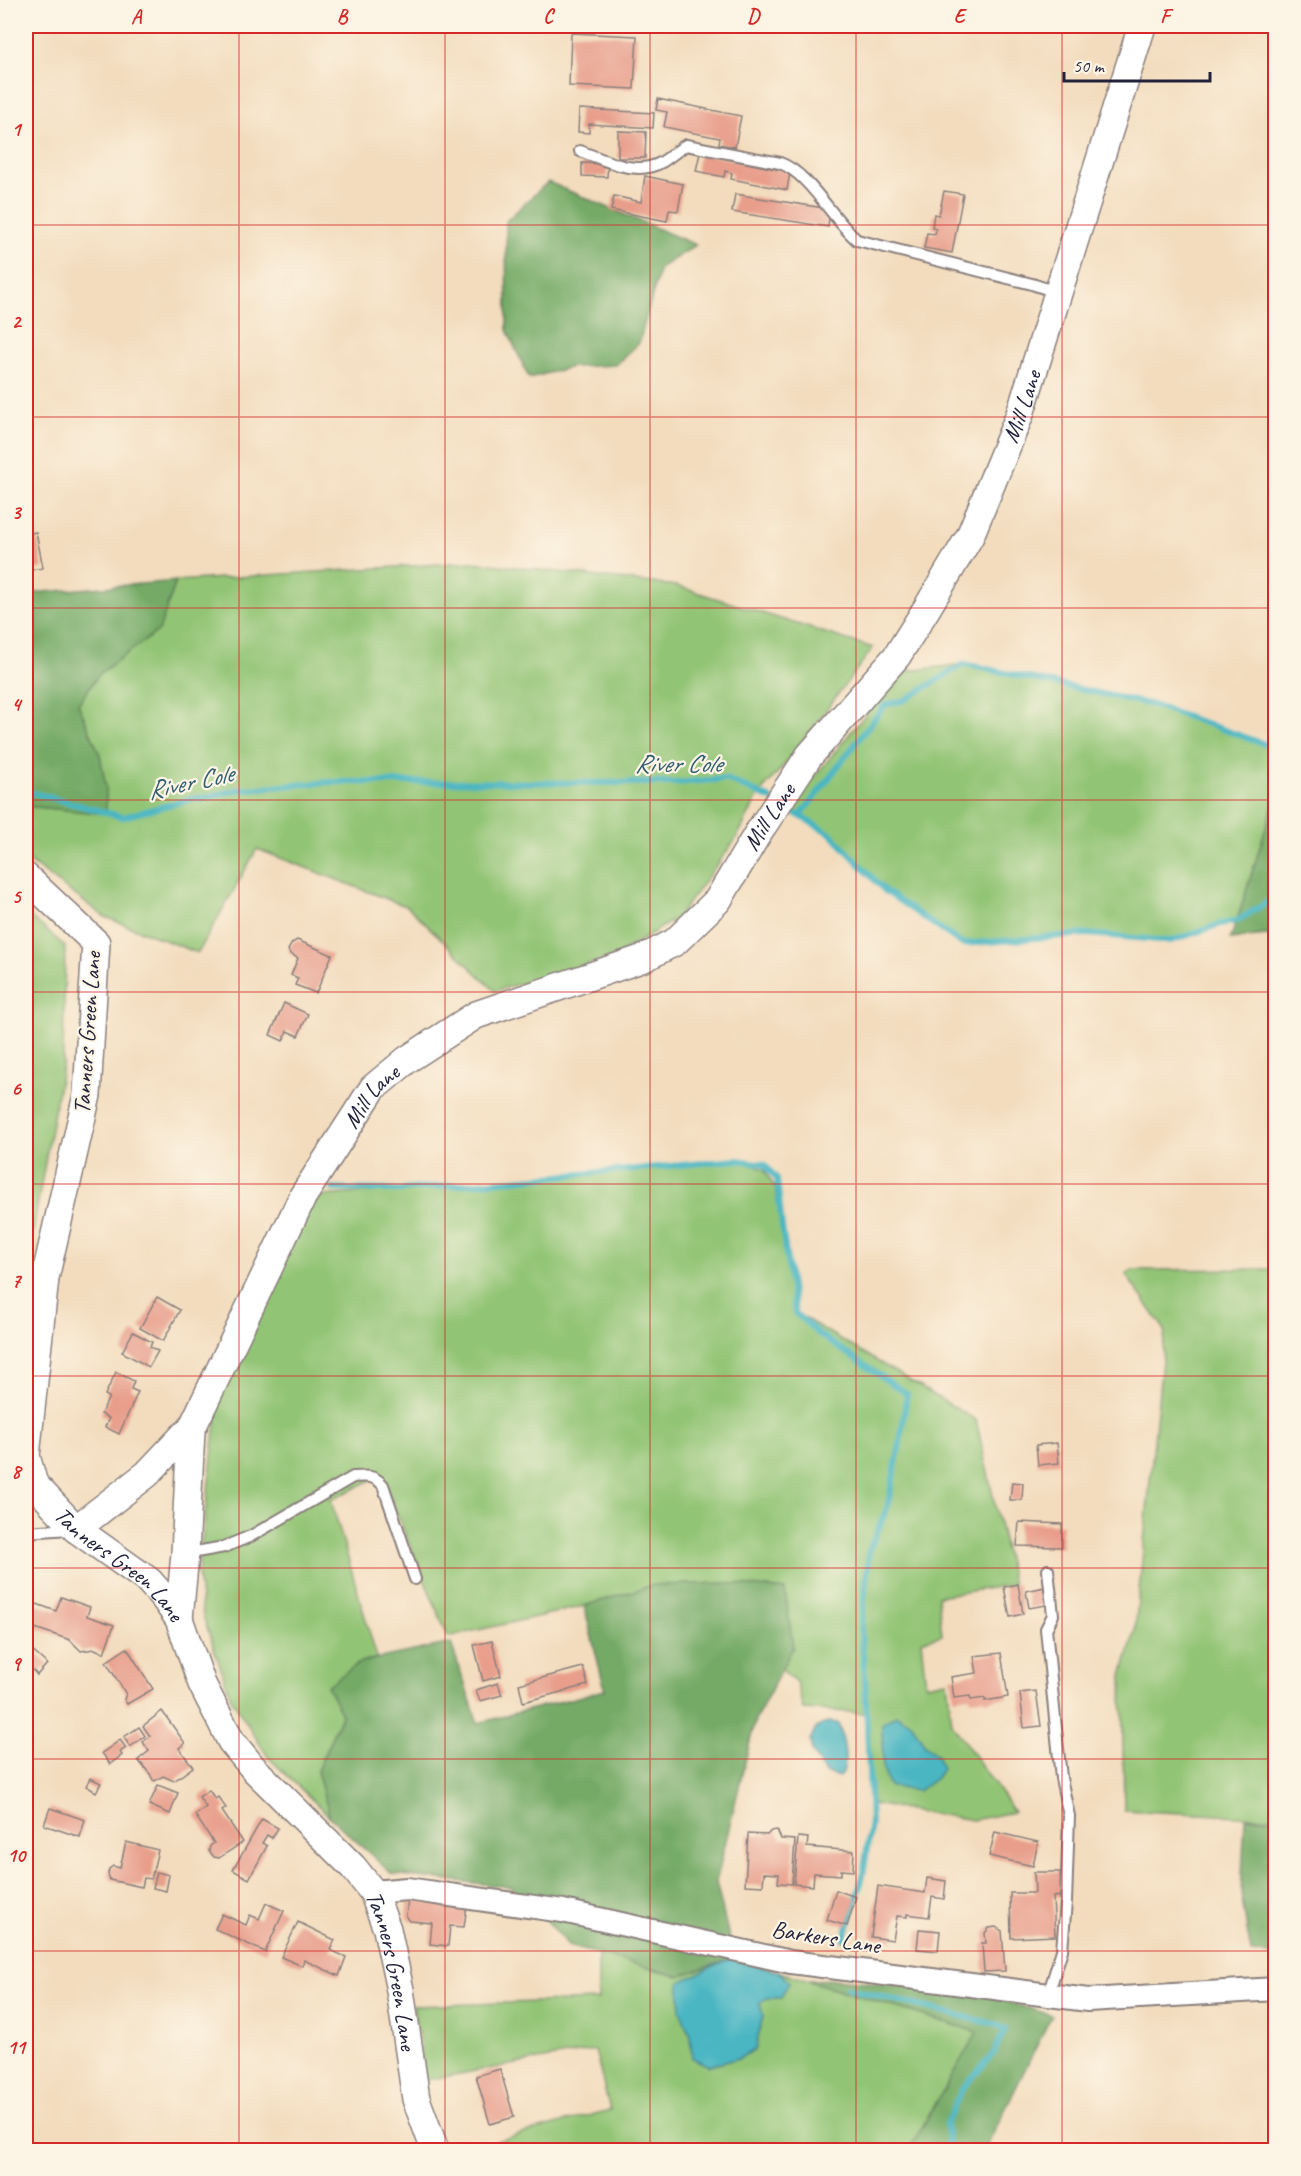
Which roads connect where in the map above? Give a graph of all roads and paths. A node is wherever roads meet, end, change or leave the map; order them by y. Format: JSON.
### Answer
{"nodes":[{"id":1,"x":1142,"y":26,"type":"edge"},
{"id":2,"x":580,"y":151,"type":"dead end"},
{"id":3,"x":1059,"y":293,"type":"junction"},
{"id":4,"x":26,"y":878,"type":"edge"},
{"id":5,"x":30,"y":1382,"type":"edge"},
{"id":6,"x":191,"y":1430,"type":"junction"},
{"id":7,"x":76,"y":1529,"type":"junction"},
{"id":8,"x":26,"y":1532,"type":"edge"},
{"id":9,"x":185,"y":1554,"type":"junction"},
{"id":10,"x":1048,"y":1570,"type":"dead end"},
{"id":11,"x":415,"y":1579,"type":"dead end"},
{"id":12,"x":179,"y":1619,"type":"junction"},
{"id":13,"x":373,"y":1892,"type":"junction"},
{"id":14,"x":1275,"y":1989,"type":"edge"},
{"id":15,"x":1048,"y":1996,"type":"junction"},
{"id":16,"x":435,"y":2151,"type":"edge"}],
"edges":[{"from":1,"to":3,"type":"street","name":"Mill Lane"},
{"from":2,"to":3,"type":"lane"},
{"from":3,"to":6,"type":"street","name":"Mill Lane"},
{"from":4,"to":5,"type":"street","name":"Tanners Green Lane"},
{"from":5,"to":7,"type":"street","name":"Tanners Green Lane"},
{"from":6,"to":7,"type":"street","name":"Mill Lane"},
{"from":6,"to":9,"type":"street","name":"Mill Lane"},
{"from":7,"to":8,"type":"lane"},
{"from":7,"to":12,"type":"street","name":"Tanners Green Lane"},
{"from":9,"to":11,"type":"lane"},
{"from":9,"to":12,"type":"street","name":"Mill Lane"},
{"from":10,"to":15,"type":"lane"},
{"from":12,"to":13,"type":"street","name":"Tanners Green Lane"},
{"from":13,"to":15,"type":"street","name":"Barkers Lane"},
{"from":13,"to":16,"type":"street","name":"Tanners Green Lane"},
{"from":14,"to":15,"type":"street","name":"Barkers Lane"}]}
